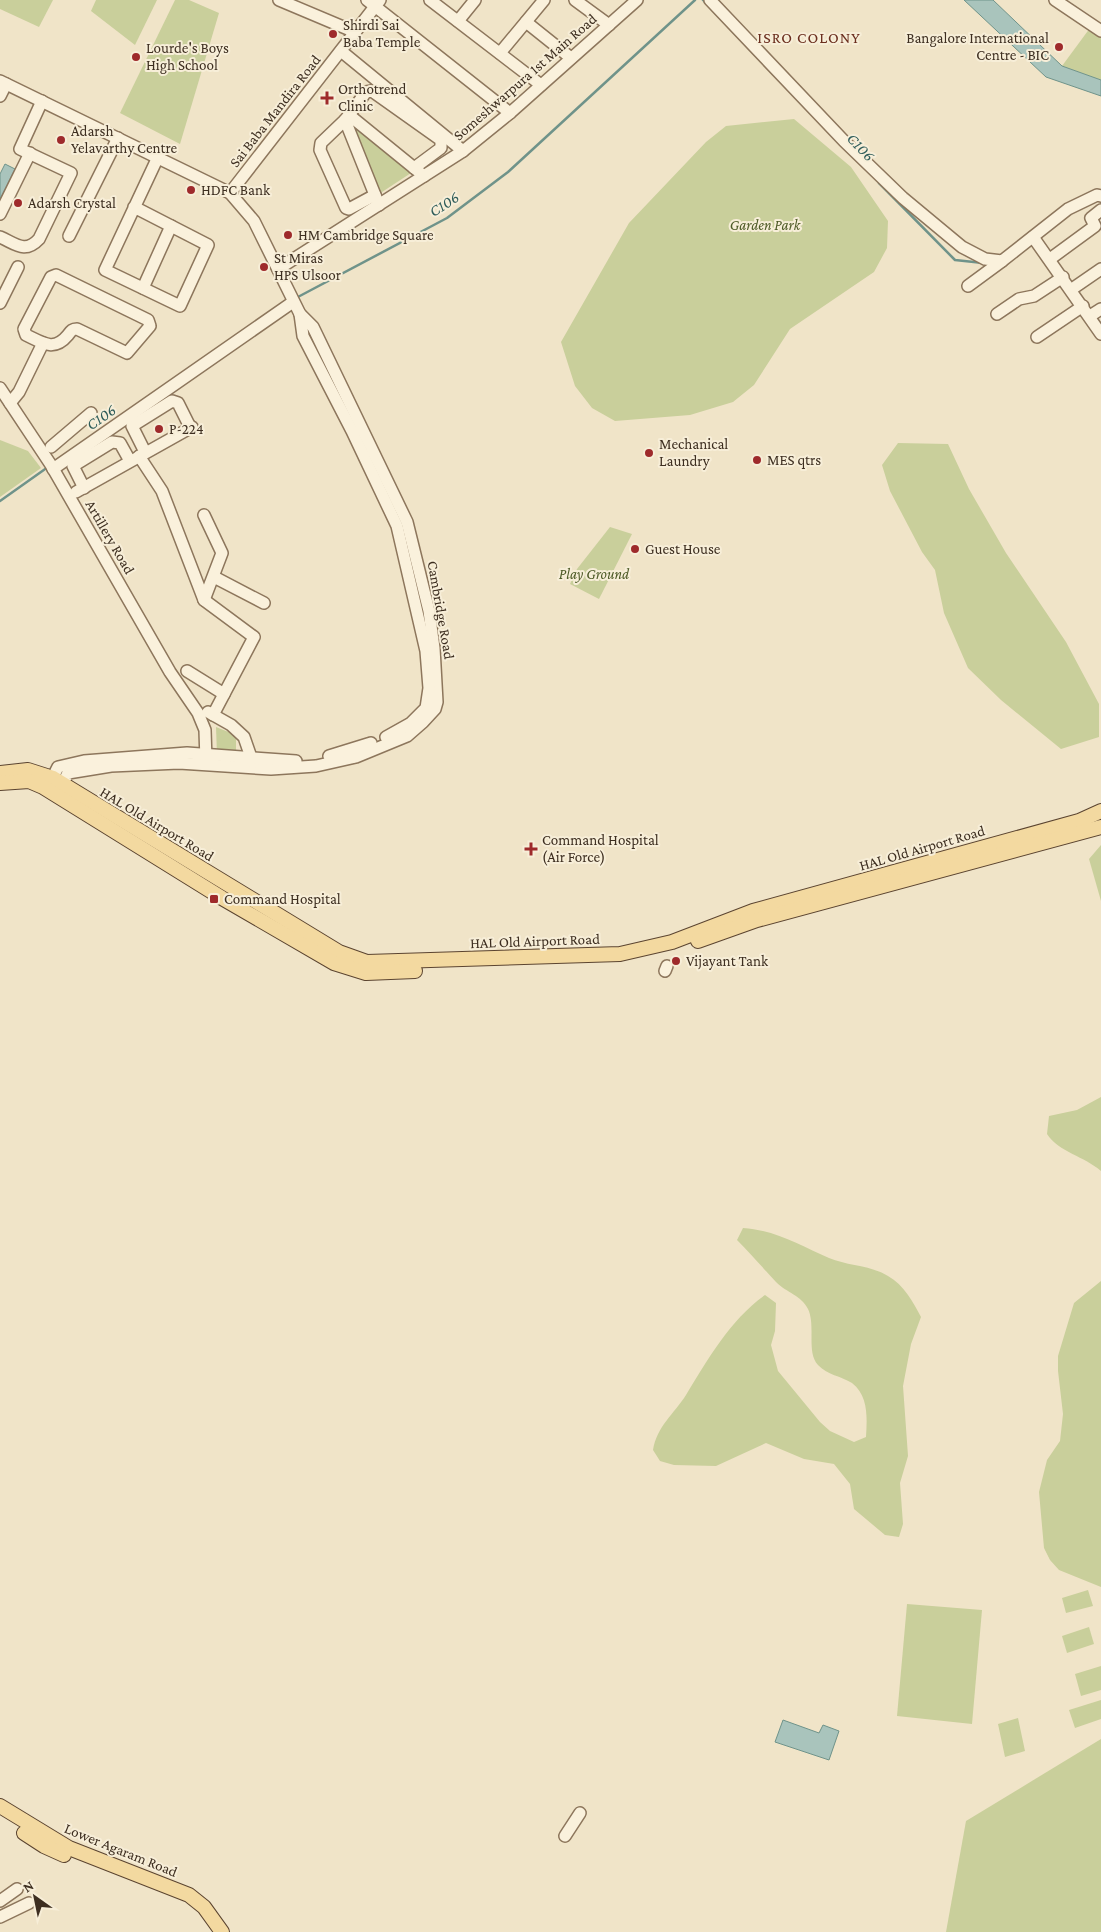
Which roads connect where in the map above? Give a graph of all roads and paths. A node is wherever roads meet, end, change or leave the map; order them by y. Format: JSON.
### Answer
{"nodes":[{"id":1,"x":280,"y":0,"type":"edge"},
{"id":2,"x":430,"y":0,"type":"edge"},
{"id":3,"x":475,"y":0,"type":"edge"},
{"id":4,"x":544,"y":0,"type":"edge"},
{"id":5,"x":575,"y":0,"type":"edge"},
{"id":6,"x":637,"y":0,"type":"edge"},
{"id":7,"x":710,"y":0,"type":"edge"},
{"id":8,"x":1055,"y":0,"type":"edge"},
{"id":9,"x":374,"y":2,"type":"edge"},
{"id":10,"x":458,"y":21,"type":"junction"},
{"id":11,"x":526,"y":22,"type":"junction"},
{"id":12,"x":609,"y":25,"type":"junction"},
{"id":13,"x":1101,"y":31,"type":"edge"},
{"id":14,"x":355,"y":32,"type":"junction"},
{"id":15,"x":341,"y":51,"type":"junction"},
{"id":16,"x":500,"y":53,"type":"junction"},
{"id":17,"x":571,"y":58,"type":"junction"},
{"id":18,"x":3,"y":82,"type":"edge"},
{"id":19,"x":541,"y":85,"type":"junction"},
{"id":20,"x":0,"y":96,"type":"edge"},
{"id":21,"x":42,"y":101,"type":"junction"},
{"id":22,"x":510,"y":113,"type":"junction"},
{"id":23,"x":347,"y":117,"type":"junction"},
{"id":24,"x":118,"y":138,"type":"junction"},
{"id":25,"x":463,"y":151,"type":"junction"},
{"id":26,"x":30,"y":153,"type":"junction"},
{"id":27,"x":158,"y":157,"type":"junction"},
{"id":28,"x":414,"y":168,"type":"junction"},
{"id":29,"x":424,"y":176,"type":"junction"},
{"id":30,"x":230,"y":193,"type":"junction"},
{"id":31,"x":1101,"y":196,"type":"edge"},
{"id":32,"x":377,"y":200,"type":"junction"},
{"id":33,"x":134,"y":208,"type":"junction"},
{"id":34,"x":1101,"y":210,"type":"edge"},
{"id":35,"x":0,"y":214,"type":"edge"},
{"id":36,"x":171,"y":226,"type":"junction"},
{"id":37,"x":69,"y":236,"type":"dead end"},
{"id":38,"x":0,"y":237,"type":"edge"},
{"id":39,"x":1033,"y":237,"type":"junction"},
{"id":40,"x":1050,"y":259,"type":"junction"},
{"id":41,"x":1002,"y":260,"type":"junction"},
{"id":42,"x":18,"y":268,"type":"dead end"},
{"id":43,"x":278,"y":269,"type":"junction"},
{"id":44,"x":1101,"y":269,"type":"edge"},
{"id":45,"x":1063,"y":277,"type":"junction"},
{"id":46,"x":968,"y":286,"type":"dead end"},
{"id":47,"x":143,"y":288,"type":"junction"},
{"id":48,"x":1072,"y":289,"type":"junction"},
{"id":49,"x":293,"y":302,"type":"junction"},
{"id":50,"x":0,"y":303,"type":"edge"},
{"id":51,"x":1083,"y":306,"type":"junction"},
{"id":52,"x":1101,"y":309,"type":"edge"},
{"id":53,"x":997,"y":314,"type":"dead end"},
{"id":54,"x":1090,"y":316,"type":"junction"},
{"id":55,"x":1101,"y":334,"type":"edge"},
{"id":56,"x":1037,"y":337,"type":"dead end"},
{"id":57,"x":42,"y":343,"type":"junction"},
{"id":58,"x":0,"y":388,"type":"edge"},
{"id":59,"x":9,"y":401,"type":"junction"},
{"id":60,"x":91,"y":413,"type":"dead end"},
{"id":61,"x":51,"y":447,"type":"dead end"},
{"id":62,"x":138,"y":456,"type":"junction"},
{"id":63,"x":53,"y":469,"type":"junction"},
{"id":64,"x":204,"y":515,"type":"dead end"},
{"id":65,"x":214,"y":577,"type":"junction"},
{"id":66,"x":204,"y":600,"type":"junction"},
{"id":67,"x":264,"y":603,"type":"dead end"},
{"id":68,"x":188,"y":671,"type":"dead end"},
{"id":69,"x":224,"y":694,"type":"junction"},
{"id":70,"x":191,"y":703,"type":"junction"},
{"id":71,"x":213,"y":715,"type":"junction"},
{"id":72,"x":206,"y":753,"type":"junction"},
{"id":73,"x":253,"y":762,"type":"junction"},
{"id":74,"x":206,"y":765,"type":"junction"},
{"id":75,"x":0,"y":774,"type":"edge"},
{"id":76,"x":0,"y":784,"type":"edge"},
{"id":77,"x":55,"y":787,"type":"junction"},
{"id":78,"x":1101,"y":811,"type":"edge"},
{"id":79,"x":1101,"y":827,"type":"edge"},
{"id":80,"x":624,"y":958,"type":"junction"},
{"id":81,"x":0,"y":1806,"type":"edge"},
{"id":82,"x":580,"y":1813,"type":"dead end"},
{"id":83,"x":0,"y":1817,"type":"edge"},
{"id":84,"x":565,"y":1836,"type":"dead end"},
{"id":85,"x":17,"y":1889,"type":"dead end"},
{"id":86,"x":0,"y":1901,"type":"edge"},
{"id":87,"x":30,"y":1903,"type":"dead end"},
{"id":88,"x":0,"y":1917,"type":"edge"},
{"id":89,"x":213,"y":1932,"type":"edge"},
{"id":90,"x":222,"y":1932,"type":"edge"}],
"edges":[{"from":1,"to":14,"type":"street"},
{"from":2,"to":10,"type":"street"},
{"from":3,"to":10,"type":"street"},
{"from":4,"to":11,"type":"street"},
{"from":5,"to":12,"type":"street"},
{"from":6,"to":12,"type":"street","name":"Someshwarpura 1st Main Road"},
{"from":7,"to":41,"type":"street"},
{"from":8,"to":13,"type":"street"},
{"from":9,"to":14,"type":"street","name":"Sai Baba Mandira Road"},
{"from":9,"to":22,"type":"street"},
{"from":10,"to":16,"type":"street"},
{"from":11,"to":16,"type":"street"},
{"from":11,"to":17,"type":"street"},
{"from":12,"to":17,"type":"street","name":"Someshwarpura 1st Main Road"},
{"from":14,"to":15,"type":"street","name":"Sai Baba Mandira Road"},
{"from":15,"to":25,"type":"street"},
{"from":15,"to":30,"type":"street","name":"Sai Baba Mandira Road"},
{"from":16,"to":19,"type":"street"},
{"from":17,"to":19,"type":"street","name":"Someshwarpura 1st Main Road"},
{"from":18,"to":20,"type":"street"},
{"from":18,"to":21,"type":"street"},
{"from":19,"to":22,"type":"street","name":"Someshwarpura 1st Main Road"},
{"from":21,"to":24,"type":"street"},
{"from":21,"to":26,"type":"street"},
{"from":22,"to":25,"type":"street","name":"Someshwarpura 1st Main Road"},
{"from":23,"to":28,"type":"street"},
{"from":23,"to":28,"type":"street"},
{"from":23,"to":32,"type":"street"},
{"from":23,"to":32,"type":"street"},
{"from":24,"to":27,"type":"street"},
{"from":24,"to":37,"type":"street"},
{"from":25,"to":29,"type":"street","name":"Someshwarpura 1st Main Road"},
{"from":26,"to":35,"type":"street"},
{"from":26,"to":38,"type":"street"},
{"from":27,"to":30,"type":"street"},
{"from":27,"to":33,"type":"street"},
{"from":28,"to":29,"type":"street"},
{"from":29,"to":32,"type":"street","name":"Someshwarpura 1st Main Road"},
{"from":30,"to":43,"type":"street","name":"Cambridge Road"},
{"from":31,"to":39,"type":"street"},
{"from":32,"to":43,"type":"street","name":"Someshwarpura 1st Main Road"},
{"from":33,"to":36,"type":"street"},
{"from":33,"to":47,"type":"street"},
{"from":34,"to":40,"type":"street"},
{"from":36,"to":47,"type":"street"},
{"from":36,"to":47,"type":"street"},
{"from":39,"to":40,"type":"street"},
{"from":39,"to":41,"type":"street"},
{"from":40,"to":45,"type":"street"},
{"from":41,"to":46,"type":"street"},
{"from":42,"to":50,"type":"street"},
{"from":43,"to":49,"type":"street","name":"Cambridge Road"},
{"from":44,"to":48,"type":"street"},
{"from":45,"to":48,"type":"street"},
{"from":45,"to":53,"type":"street"},
{"from":48,"to":51,"type":"street"},
{"from":49,"to":63,"type":"street"},
{"from":49,"to":73,"type":"street","name":"Cambridge Road"},
{"from":51,"to":54,"type":"street"},
{"from":51,"to":56,"type":"street"},
{"from":52,"to":54,"type":"street"},
{"from":54,"to":55,"type":"street"},
{"from":57,"to":57,"type":"street"},
{"from":57,"to":59,"type":"street"},
{"from":58,"to":59,"type":"street","name":"Artillery Road"},
{"from":59,"to":63,"type":"street","name":"Artillery Road"},
{"from":60,"to":61,"type":"street"},
{"from":62,"to":62,"type":"street"},
{"from":62,"to":62,"type":"street"},
{"from":62,"to":66,"type":"street"},
{"from":63,"to":70,"type":"street","name":"Artillery Road"},
{"from":64,"to":65,"type":"street"},
{"from":65,"to":66,"type":"street"},
{"from":65,"to":67,"type":"street"},
{"from":66,"to":69,"type":"street"},
{"from":68,"to":69,"type":"street"},
{"from":69,"to":71,"type":"street"},
{"from":70,"to":71,"type":"street","name":"Artillery Road"},
{"from":70,"to":72,"type":"street","name":"Artillery Road"},
{"from":71,"to":73,"type":"street","name":"Artillery Road"},
{"from":72,"to":73,"type":"street","name":"Cambridge Road"},
{"from":72,"to":74,"type":"street","name":"Artillery Road"},
{"from":72,"to":77,"type":"street","name":"Cambridge Road"},
{"from":73,"to":74,"type":"street","name":"Cambridge Road"},
{"from":74,"to":77,"type":"street","name":"Cambridge Road"},
{"from":75,"to":77,"type":"main road","name":"HAL Old Airport Road"},
{"from":76,"to":77,"type":"main road","name":"HAL Old Airport Road"},
{"from":77,"to":80,"type":"main road","name":"HAL Old Airport Road"},
{"from":78,"to":80,"type":"main road","name":"HAL Old Airport Road"},
{"from":79,"to":80,"type":"main road","name":"HAL Old Airport Road"},
{"from":81,"to":90,"type":"main road","name":"Lower Agaram Road"},
{"from":82,"to":84,"type":"street"},
{"from":83,"to":89,"type":"main road","name":"Lower Agaram Road"},
{"from":85,"to":86,"type":"street"},
{"from":87,"to":88,"type":"street"}]}
